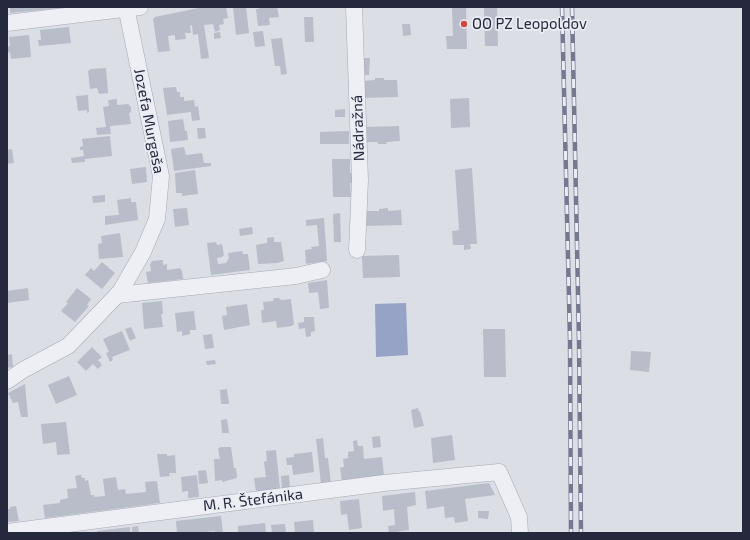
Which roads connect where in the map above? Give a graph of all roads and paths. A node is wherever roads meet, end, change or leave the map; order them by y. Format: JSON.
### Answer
{"nodes":[{"id":1,"x":354,"y":7,"type":"edge"},
{"id":2,"x":131,"y":8,"type":"edge"},
{"id":3,"x":7,"y":23,"type":"edge"},
{"id":4,"x":357,"y":250,"type":"dead end"},
{"id":5,"x":322,"y":270,"type":"dead end"},
{"id":6,"x":117,"y":295,"type":"junction"},
{"id":7,"x":7,"y":381,"type":"edge"},
{"id":8,"x":7,"y":532,"type":"edge"},
{"id":9,"x":520,"y":533,"type":"edge"}],
"edges":[{"from":1,"to":4,"type":"street","name":"Nádražná"},
{"from":2,"to":3,"type":"street"},
{"from":2,"to":6,"type":"street","name":"Jozefa Murgaša"},
{"from":5,"to":6,"type":"street"},
{"from":6,"to":7,"type":"street","name":"Jozefa Murgaša"},
{"from":8,"to":9,"type":"street","name":"M. R. Štefánika"}]}
